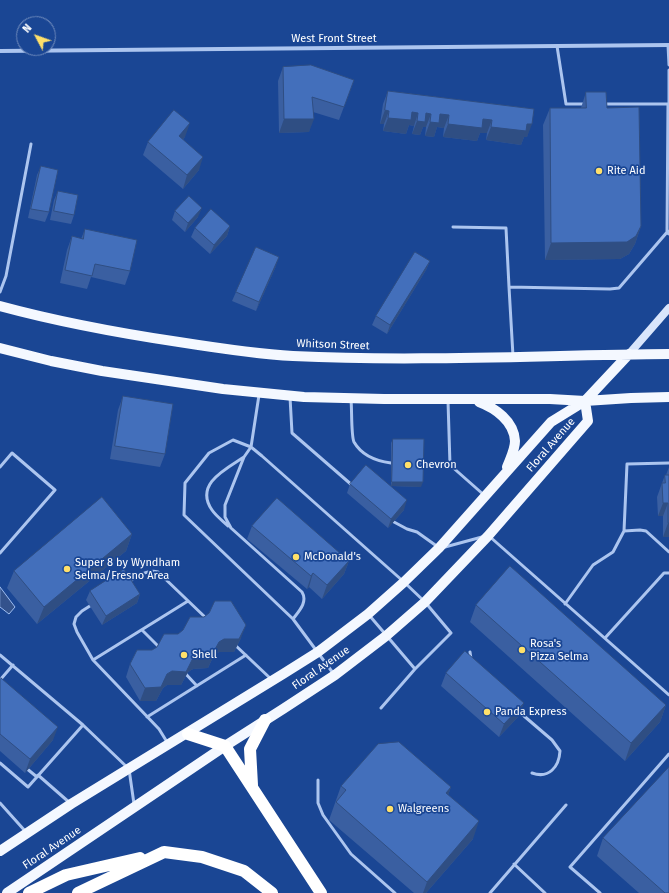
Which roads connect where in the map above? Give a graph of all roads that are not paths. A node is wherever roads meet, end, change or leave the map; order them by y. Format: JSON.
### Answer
{"nodes":[{"id":1,"x":669,"y":44,"type":"edge"},
{"id":2,"x":557,"y":46,"type":"junction"},
{"id":3,"x":0,"y":50,"type":"edge"},
{"id":4,"x":669,"y":65,"type":"edge"},
{"id":5,"x":669,"y":70,"type":"edge"},
{"id":6,"x":590,"y":104,"type":"edge"},
{"id":7,"x":598,"y":104,"type":"edge"},
{"id":8,"x":669,"y":104,"type":"edge"},
{"id":9,"x":31,"y":144,"type":"dead end"},
{"id":10,"x":453,"y":227,"type":"dead end"},
{"id":11,"x":668,"y":232,"type":"edge"},
{"id":12,"x":509,"y":287,"type":"junction"},
{"id":13,"x":0,"y":292,"type":"edge"},
{"id":14,"x":0,"y":306,"type":"edge"},
{"id":15,"x":669,"y":308,"type":"edge"},
{"id":16,"x":0,"y":348,"type":"edge"},
{"id":17,"x":629,"y":354,"type":"junction"},
{"id":18,"x":669,"y":354,"type":"edge"},
{"id":19,"x":513,"y":356,"type":"junction"},
{"id":20,"x":259,"y":392,"type":"junction"},
{"id":21,"x":290,"y":395,"type":"junction"},
{"id":22,"x":351,"y":398,"type":"junction"},
{"id":23,"x":669,"y":398,"type":"edge"},
{"id":24,"x":448,"y":400,"type":"junction"},
{"id":25,"x":475,"y":400,"type":"junction"},
{"id":26,"x":585,"y":401,"type":"junction"},
{"id":27,"x":251,"y":447,"type":"junction"},
{"id":28,"x":244,"y":457,"type":"junction"},
{"id":29,"x":391,"y":463,"type":"edge"},
{"id":30,"x":669,"y":463,"type":"edge"},
{"id":31,"x":421,"y":464,"type":"edge"},
{"id":32,"x":450,"y":465,"type":"junction"},
{"id":33,"x":0,"y":467,"type":"edge"},
{"id":34,"x":504,"y":474,"type":"junction"},
{"id":35,"x":353,"y":486,"type":"edge"},
{"id":36,"x":485,"y":496,"type":"junction"},
{"id":37,"x":394,"y":522,"type":"edge"},
{"id":38,"x":231,"y":528,"type":"junction"},
{"id":39,"x":624,"y":531,"type":"junction"},
{"id":40,"x":488,"y":536,"type":"junction"},
{"id":41,"x":439,"y":548,"type":"junction"},
{"id":42,"x":669,"y":552,"type":"edge"},
{"id":43,"x":0,"y":553,"type":"edge"},
{"id":44,"x":669,"y":573,"type":"edge"},
{"id":45,"x":404,"y":582,"type":"junction"},
{"id":46,"x":128,"y":583,"type":"edge"},
{"id":47,"x":188,"y":601,"type":"junction"},
{"id":48,"x":425,"y":602,"type":"junction"},
{"id":49,"x":95,"y":603,"type":"edge"},
{"id":50,"x":565,"y":604,"type":"junction"},
{"id":51,"x":368,"y":614,"type":"junction"},
{"id":52,"x":293,"y":619,"type":"junction"},
{"id":53,"x":211,"y":623,"type":"edge"},
{"id":54,"x":142,"y":630,"type":"junction"},
{"id":55,"x":386,"y":636,"type":"junction"},
{"id":56,"x":604,"y":638,"type":"junction"},
{"id":57,"x":228,"y":639,"type":"edge"},
{"id":58,"x":164,"y":652,"type":"edge"},
{"id":59,"x":318,"y":652,"type":"junction"},
{"id":60,"x":470,"y":652,"type":"dead end"},
{"id":61,"x":0,"y":655,"type":"edge"},
{"id":62,"x":246,"y":655,"type":"junction"},
{"id":63,"x":93,"y":660,"type":"junction"},
{"id":64,"x":472,"y":663,"type":"edge"},
{"id":65,"x":12,"y":665,"type":"junction"},
{"id":66,"x":181,"y":669,"type":"edge"},
{"id":67,"x":415,"y":669,"type":"junction"},
{"id":68,"x":334,"y":674,"type":"junction"},
{"id":69,"x":0,"y":680,"type":"edge"},
{"id":70,"x":273,"y":681,"type":"junction"},
{"id":71,"x":197,"y":686,"type":"junction"},
{"id":72,"x":669,"y":695,"type":"edge"},
{"id":73,"x":381,"y":708,"type":"dead end"},
{"id":74,"x":516,"y":708,"type":"edge"},
{"id":75,"x":147,"y":717,"type":"junction"},
{"id":76,"x":265,"y":720,"type":"junction"},
{"id":77,"x":83,"y":725,"type":"junction"},
{"id":78,"x":188,"y":734,"type":"junction"},
{"id":79,"x":169,"y":745,"type":"junction"},
{"id":80,"x":225,"y":746,"type":"junction"},
{"id":81,"x":669,"y":754,"type":"edge"},
{"id":82,"x":0,"y":763,"type":"edge"},
{"id":83,"x":21,"y":764,"type":"edge"},
{"id":84,"x":129,"y":769,"type":"junction"},
{"id":85,"x":532,"y":772,"type":"dead end"},
{"id":86,"x":38,"y":776,"type":"junction"},
{"id":87,"x":318,"y":780,"type":"dead end"},
{"id":88,"x":252,"y":786,"type":"junction"},
{"id":89,"x":0,"y":803,"type":"edge"},
{"id":90,"x":71,"y":804,"type":"junction"},
{"id":91,"x":566,"y":805,"type":"dead end"},
{"id":92,"x":134,"y":807,"type":"junction"},
{"id":93,"x":27,"y":833,"type":"junction"},
{"id":94,"x":0,"y":851,"type":"edge"},
{"id":95,"x":164,"y":852,"type":"junction"},
{"id":96,"x":514,"y":864,"type":"junction"},
{"id":97,"x":7,"y":893,"type":"edge"},
{"id":98,"x":29,"y":893,"type":"edge"},
{"id":99,"x":78,"y":893,"type":"edge"},
{"id":100,"x":272,"y":893,"type":"edge"},
{"id":101,"x":321,"y":893,"type":"edge"},
{"id":102,"x":395,"y":893,"type":"edge"},
{"id":103,"x":490,"y":893,"type":"edge"},
{"id":104,"x":546,"y":893,"type":"edge"},
{"id":105,"x":600,"y":893,"type":"edge"}],
"edges":[{"from":1,"to":2,"type":"street","name":"West Front Street"},
{"from":1,"to":4,"type":"lane"},
{"from":2,"to":3,"type":"street","name":"West Front Street"},
{"from":2,"to":6,"type":"lane"},
{"from":5,"to":8,"type":"lane"},
{"from":7,"to":8,"type":"lane"},
{"from":8,"to":11,"type":"lane"},
{"from":9,"to":13,"type":"lane"},
{"from":10,"to":12,"type":"lane"},
{"from":11,"to":12,"type":"lane"},
{"from":12,"to":19,"type":"lane"},
{"from":14,"to":19,"type":"main road","name":"Whitson Street"},
{"from":15,"to":17,"type":"main road","name":"Floral Avenue"},
{"from":16,"to":20,"type":"main road"},
{"from":17,"to":18,"type":"main road","name":"Whitson Street"},
{"from":17,"to":19,"type":"main road","name":"Whitson Street"},
{"from":17,"to":26,"type":"main road","name":"Floral Avenue"},
{"from":20,"to":21,"type":"main road"},
{"from":20,"to":27,"type":"lane"},
{"from":21,"to":22,"type":"main road"},
{"from":21,"to":35,"type":"lane"},
{"from":22,"to":24,"type":"main road"},
{"from":22,"to":29,"type":"lane"},
{"from":23,"to":26,"type":"main road"},
{"from":24,"to":25,"type":"main road"},
{"from":24,"to":32,"type":"lane"},
{"from":25,"to":26,"type":"main road"},
{"from":25,"to":34,"type":"main road"},
{"from":26,"to":34,"type":"main road","name":"Floral Avenue"},
{"from":26,"to":40,"type":"main road","name":"Floral Avenue"},
{"from":27,"to":28,"type":"lane"},
{"from":27,"to":45,"type":"lane"},
{"from":27,"to":52,"type":"lane"},
{"from":28,"to":38,"type":"lane"},
{"from":28,"to":38,"type":"lane"},
{"from":30,"to":39,"type":"lane"},
{"from":31,"to":32,"type":"lane"},
{"from":32,"to":36,"type":"lane"},
{"from":33,"to":43,"type":"lane"},
{"from":34,"to":36,"type":"main road","name":"Floral Avenue"},
{"from":36,"to":41,"type":"main road","name":"Floral Avenue"},
{"from":37,"to":41,"type":"lane"},
{"from":38,"to":52,"type":"lane"},
{"from":39,"to":42,"type":"lane"},
{"from":39,"to":50,"type":"lane"},
{"from":40,"to":41,"type":"lane"},
{"from":40,"to":48,"type":"main road","name":"Floral Avenue"},
{"from":40,"to":50,"type":"lane"},
{"from":41,"to":45,"type":"main road","name":"Floral Avenue"},
{"from":44,"to":56,"type":"lane"},
{"from":45,"to":48,"type":"lane"},
{"from":45,"to":51,"type":"main road","name":"Floral Avenue"},
{"from":46,"to":47,"type":"lane"},
{"from":47,"to":53,"type":"lane"},
{"from":47,"to":54,"type":"lane"},
{"from":48,"to":55,"type":"main road","name":"Floral Avenue"},
{"from":48,"to":67,"type":"lane"},
{"from":49,"to":63,"type":"lane"},
{"from":50,"to":56,"type":"lane"},
{"from":51,"to":55,"type":"lane"},
{"from":51,"to":59,"type":"main road","name":"Floral Avenue"},
{"from":52,"to":59,"type":"lane"},
{"from":54,"to":58,"type":"lane"},
{"from":54,"to":63,"type":"lane"},
{"from":55,"to":67,"type":"lane"},
{"from":55,"to":68,"type":"main road","name":"Floral Avenue"},
{"from":56,"to":72,"type":"lane"},
{"from":57,"to":62,"type":"lane"},
{"from":59,"to":68,"type":"lane"},
{"from":59,"to":70,"type":"main road","name":"Floral Avenue"},
{"from":60,"to":64,"type":"lane"},
{"from":61,"to":65,"type":"lane"},
{"from":62,"to":70,"type":"lane"},
{"from":62,"to":71,"type":"lane"},
{"from":63,"to":75,"type":"lane"},
{"from":65,"to":69,"type":"lane"},
{"from":65,"to":77,"type":"lane"},
{"from":66,"to":71,"type":"lane"},
{"from":67,"to":73,"type":"lane"},
{"from":68,"to":76,"type":"main road","name":"Floral Avenue"},
{"from":70,"to":78,"type":"main road","name":"Floral Avenue"},
{"from":71,"to":75,"type":"lane"},
{"from":74,"to":85,"type":"lane"},
{"from":75,"to":79,"type":"lane"},
{"from":76,"to":80,"type":"main road","name":"Floral Avenue"},
{"from":76,"to":88,"type":"highway"},
{"from":77,"to":84,"type":"lane"},
{"from":77,"to":86,"type":"lane"},
{"from":78,"to":79,"type":"main road","name":"Floral Avenue"},
{"from":78,"to":80,"type":"highway"},
{"from":79,"to":84,"type":"main road","name":"Floral Avenue"},
{"from":80,"to":88,"type":"highway"},
{"from":80,"to":92,"type":"main road","name":"Floral Avenue"},
{"from":81,"to":105,"type":"lane"},
{"from":82,"to":86,"type":"lane"},
{"from":83,"to":86,"type":"lane"},
{"from":84,"to":90,"type":"main road","name":"Floral Avenue"},
{"from":84,"to":92,"type":"lane"},
{"from":86,"to":90,"type":"lane"},
{"from":87,"to":102,"type":"lane"},
{"from":88,"to":101,"type":"highway"},
{"from":89,"to":93,"type":"lane"},
{"from":90,"to":93,"type":"main road","name":"Floral Avenue"},
{"from":91,"to":96,"type":"lane"},
{"from":92,"to":97,"type":"main road","name":"Floral Avenue"},
{"from":93,"to":94,"type":"main road","name":"Floral Avenue"},
{"from":95,"to":98,"type":"highway"},
{"from":95,"to":99,"type":"highway"},
{"from":95,"to":100,"type":"highway"},
{"from":96,"to":103,"type":"lane"},
{"from":96,"to":104,"type":"lane"}]}
